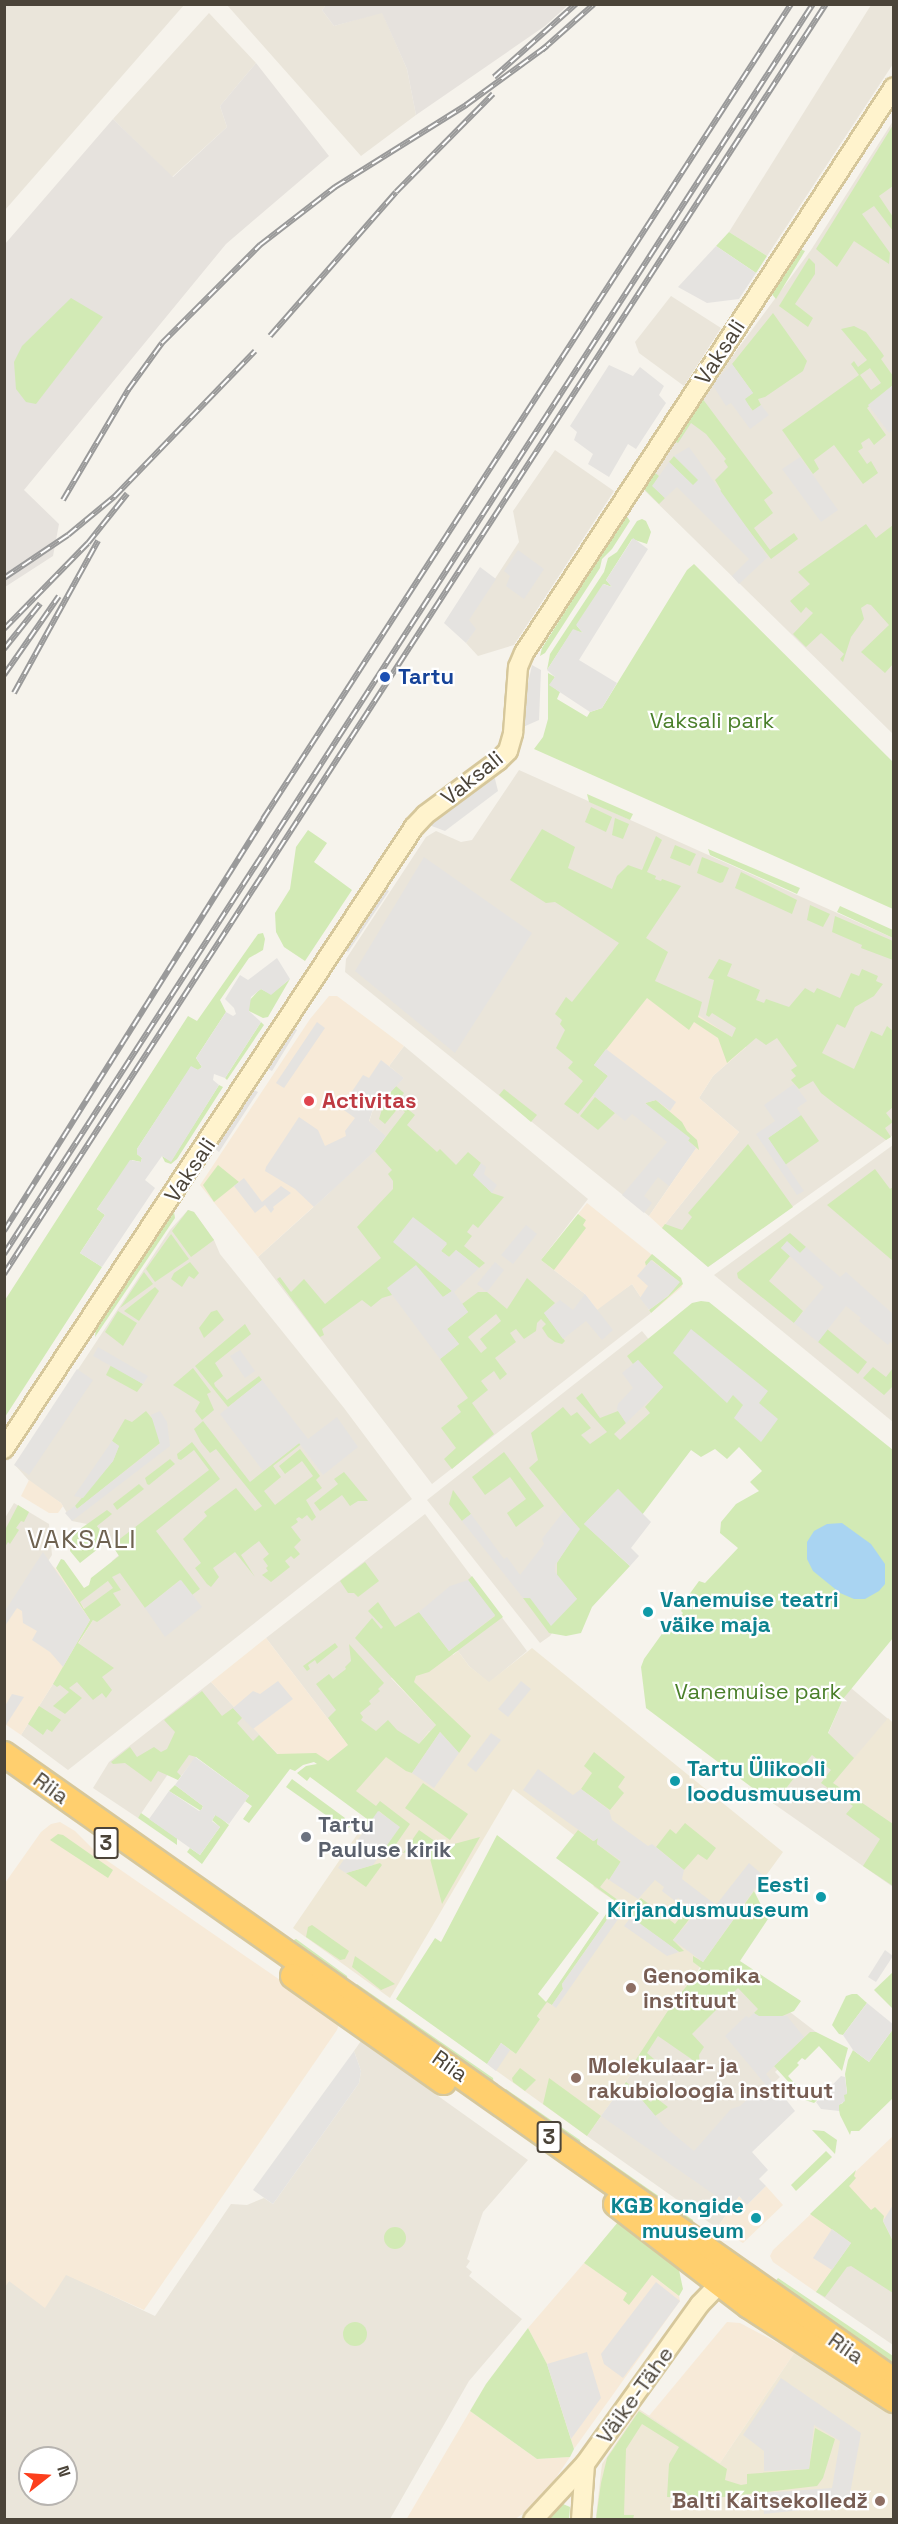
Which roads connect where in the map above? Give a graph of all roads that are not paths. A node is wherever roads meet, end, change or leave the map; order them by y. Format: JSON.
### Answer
{"nodes":[{"id":1,"x":894,"y":87,"type":"edge"},
{"id":2,"x":4,"y":1449,"type":"edge"},
{"id":3,"x":4,"y":1754,"type":"edge"},
{"id":4,"x":4,"y":1774,"type":"edge"},
{"id":5,"x":727,"y":2276,"type":"junction"},
{"id":6,"x":894,"y":2381,"type":"edge"},
{"id":7,"x":894,"y":2400,"type":"edge"},
{"id":8,"x":585,"y":2464,"type":"junction"},
{"id":9,"x":532,"y":2520,"type":"edge"},
{"id":10,"x":581,"y":2520,"type":"edge"}],
"edges":[{"from":1,"to":2,"type":"street","name":"Vaksali"},
{"from":3,"to":5,"type":"highway","name":"Riia","number":"3"},
{"from":4,"to":5,"type":"highway","name":"Riia","number":"3"},
{"from":5,"to":6,"type":"highway","name":"Riia","number":"3"},
{"from":5,"to":7,"type":"highway","name":"Riia","number":"3"},
{"from":5,"to":8,"type":"street","name":"Väike-Tähe"},
{"from":8,"to":9,"type":"street"},
{"from":8,"to":10,"type":"street","name":"Väike-Tähe"}]}
